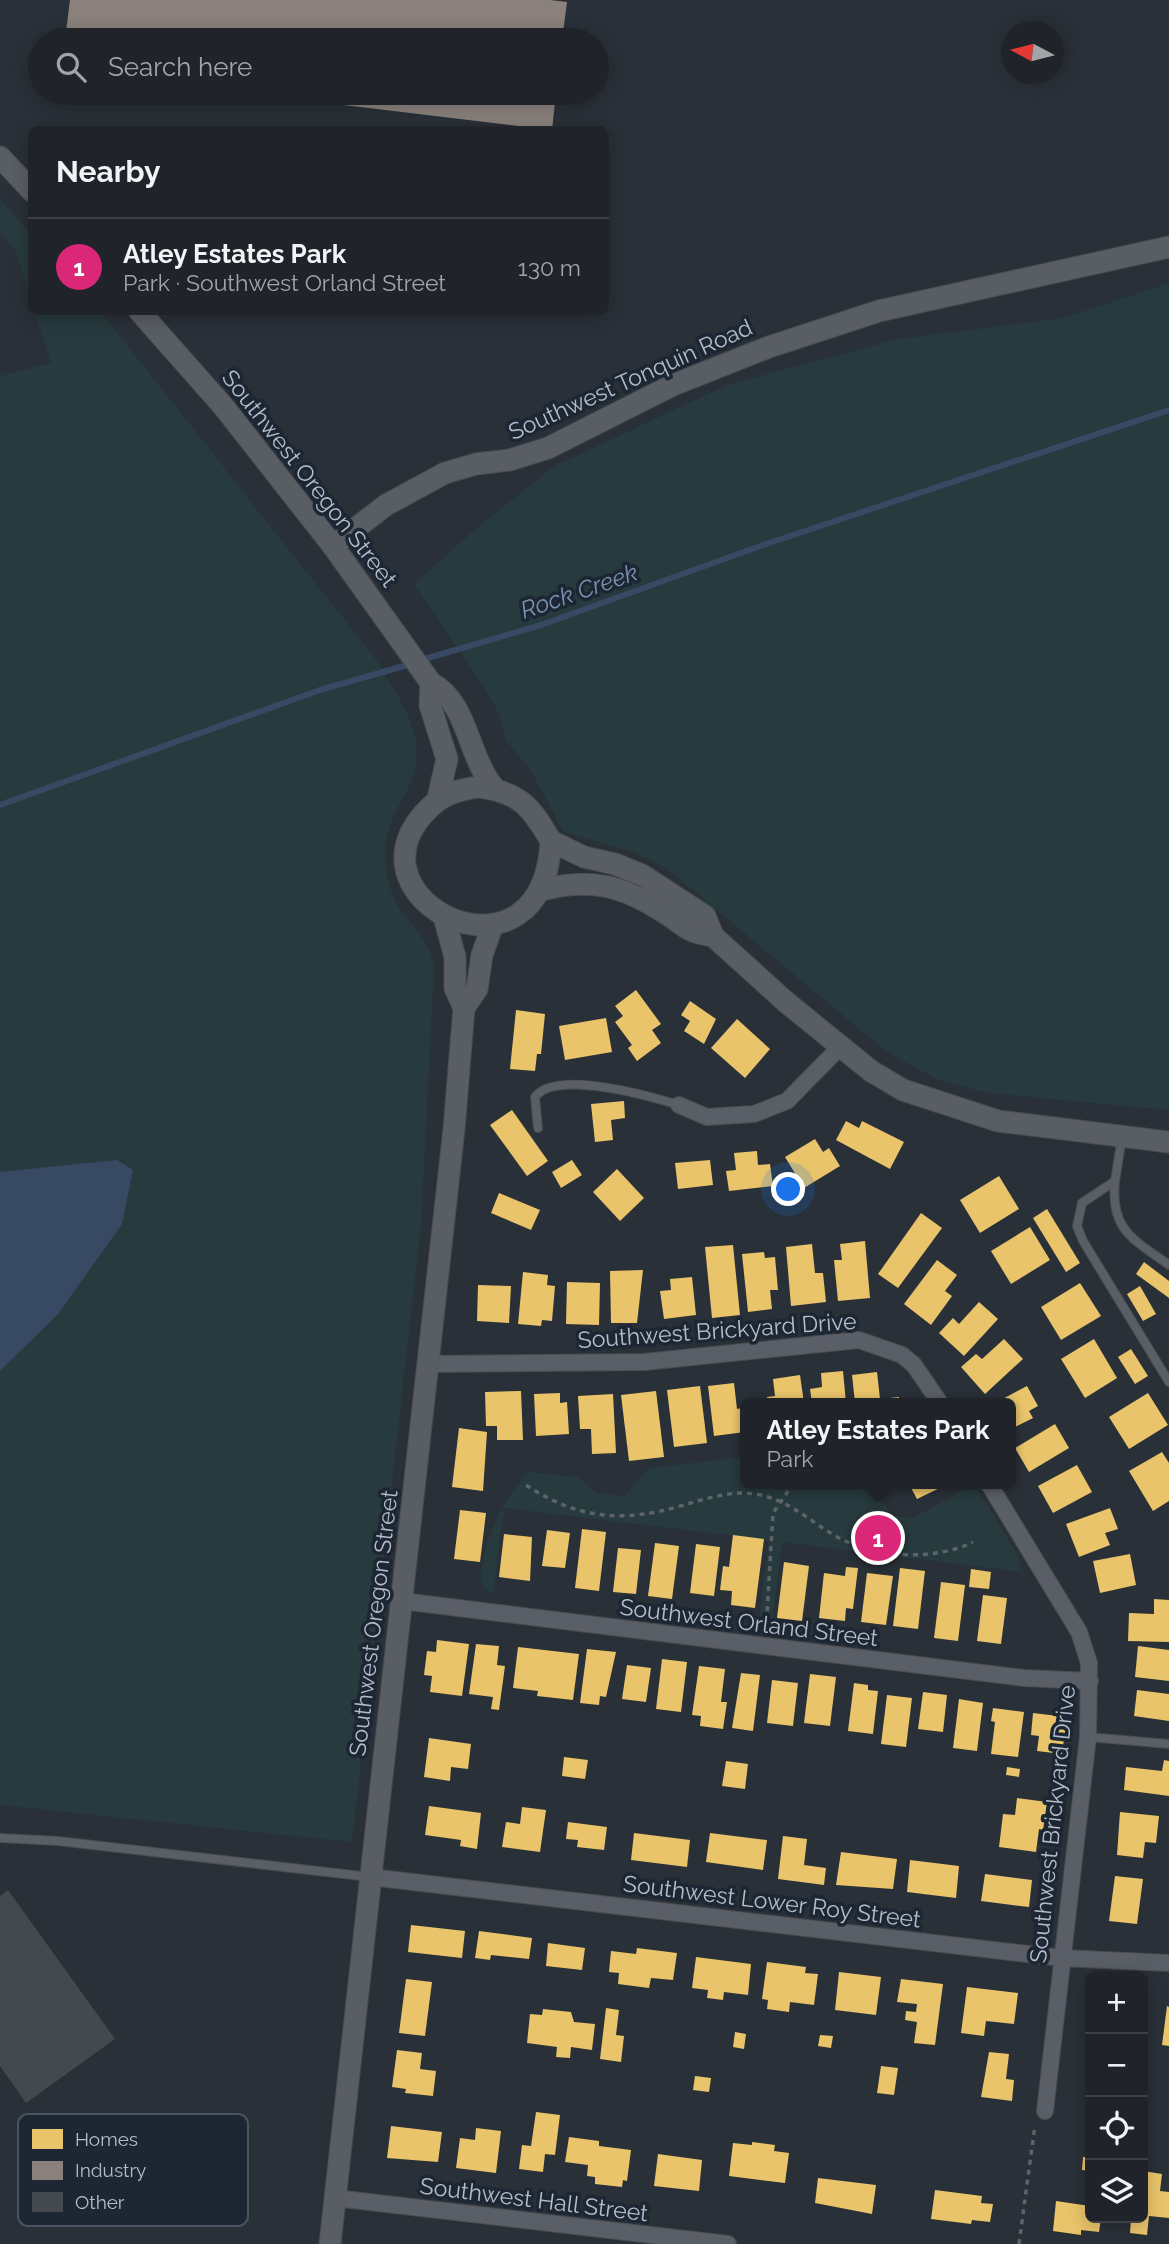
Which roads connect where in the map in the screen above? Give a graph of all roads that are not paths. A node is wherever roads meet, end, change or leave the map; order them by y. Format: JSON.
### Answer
{"nodes":[{"id":1,"x":0,"y":158,"type":"edge"},
{"id":2,"x":28,"y":187,"type":"edge"},
{"id":3,"x":1169,"y":247,"type":"edge"},
{"id":4,"x":143,"y":315,"type":"edge"},
{"id":5,"x":332,"y":546,"type":"junction"},
{"id":6,"x":431,"y":683,"type":"junction"},
{"id":7,"x":495,"y":789,"type":"junction"},
{"id":8,"x":438,"y":798,"type":"junction"},
{"id":9,"x":551,"y":841,"type":"junction"},
{"id":10,"x":542,"y":890,"type":"junction"},
{"id":11,"x":444,"y":917,"type":"junction"},
{"id":12,"x":493,"y":923,"type":"junction"},
{"id":13,"x":713,"y":936,"type":"junction"},
{"id":14,"x":464,"y":1008,"type":"junction"},
{"id":15,"x":840,"y":1048,"type":"junction"},
{"id":16,"x":679,"y":1105,"type":"joint"},
{"id":17,"x":538,"y":1128,"type":"dead end"},
{"id":18,"x":1122,"y":1137,"type":"junction"},
{"id":19,"x":1169,"y":1142,"type":"edge"},
{"id":20,"x":1115,"y":1181,"type":"junction"},
{"id":21,"x":1169,"y":1265,"type":"edge"},
{"id":22,"x":429,"y":1364,"type":"junction"},
{"id":23,"x":1169,"y":1382,"type":"edge"},
{"id":24,"x":937,"y":1398,"type":"edge"},
{"id":25,"x":992,"y":1489,"type":"edge"},
{"id":26,"x":402,"y":1601,"type":"junction"},
{"id":27,"x":1090,"y":1681,"type":"junction"},
{"id":28,"x":1088,"y":1737,"type":"junction"},
{"id":29,"x":1169,"y":1744,"type":"edge"},
{"id":30,"x":0,"y":1838,"type":"edge"},
{"id":31,"x":370,"y":1877,"type":"junction"},
{"id":32,"x":1062,"y":1958,"type":"junction"},
{"id":33,"x":1169,"y":1963,"type":"edge"},
{"id":34,"x":1045,"y":2111,"type":"road end"},
{"id":35,"x":335,"y":2198,"type":"junction"},
{"id":36,"x":717,"y":2243,"type":"edge"},
{"id":37,"x":330,"y":2244,"type":"edge"}],
"edges":[{"from":1,"to":2,"type":"main road"},
{"from":3,"to":5,"type":"main road","name":"Southwest Tonquin Road"},
{"from":4,"to":5,"type":"main road","name":"Southwest Oregon Street"},
{"from":5,"to":6,"type":"main road","name":"Southwest Oregon Street"},
{"from":6,"to":7,"type":"main road","name":"Southwest Oregon Street"},
{"from":6,"to":8,"type":"main road"},
{"from":7,"to":8,"type":"main road"},
{"from":7,"to":9,"type":"main road","name":"Southwest Oregon Street"},
{"from":8,"to":11,"type":"main road"},
{"from":9,"to":10,"type":"main road"},
{"from":9,"to":13,"type":"main road"},
{"from":10,"to":12,"type":"main road"},
{"from":10,"to":13,"type":"main road"},
{"from":11,"to":12,"type":"main road"},
{"from":11,"to":14,"type":"main road","name":"Southwest Oregon Street"},
{"from":12,"to":14,"type":"main road","name":"Southwest Oregon Street"},
{"from":13,"to":15,"type":"main road"},
{"from":14,"to":22,"type":"main road","name":"Southwest Oregon Street"},
{"from":15,"to":16,"type":"street"},
{"from":15,"to":18,"type":"main road"},
{"from":16,"to":17,"type":"lane"},
{"from":18,"to":19,"type":"main road"},
{"from":18,"to":20,"type":"lane"},
{"from":20,"to":21,"type":"lane"},
{"from":20,"to":23,"type":"lane"},
{"from":22,"to":24,"type":"street","name":"Southwest Brickyard Drive"},
{"from":22,"to":26,"type":"main road","name":"Southwest Oregon Street"},
{"from":25,"to":27,"type":"street","name":"Southwest Brickyard Drive"},
{"from":26,"to":27,"type":"street","name":"Southwest Orland Street"},
{"from":26,"to":31,"type":"main road","name":"Southwest Oregon Street"},
{"from":27,"to":28,"type":"street","name":"Southwest Brickyard Drive"},
{"from":28,"to":29,"type":"lane"},
{"from":28,"to":32,"type":"street","name":"Southwest Brickyard Drive"},
{"from":30,"to":31,"type":"lane"},
{"from":31,"to":32,"type":"street","name":"Southwest Lower Roy Street"},
{"from":31,"to":35,"type":"main road","name":"Southwest Oregon Street"},
{"from":32,"to":33,"type":"street","name":"Southwest Lower Roy Street"},
{"from":32,"to":34,"type":"street","name":"Southwest Brickyard Drive"},
{"from":35,"to":36,"type":"street","name":"Southwest Hall Street"},
{"from":35,"to":37,"type":"main road","name":"Southwest Oregon Street"}]}
